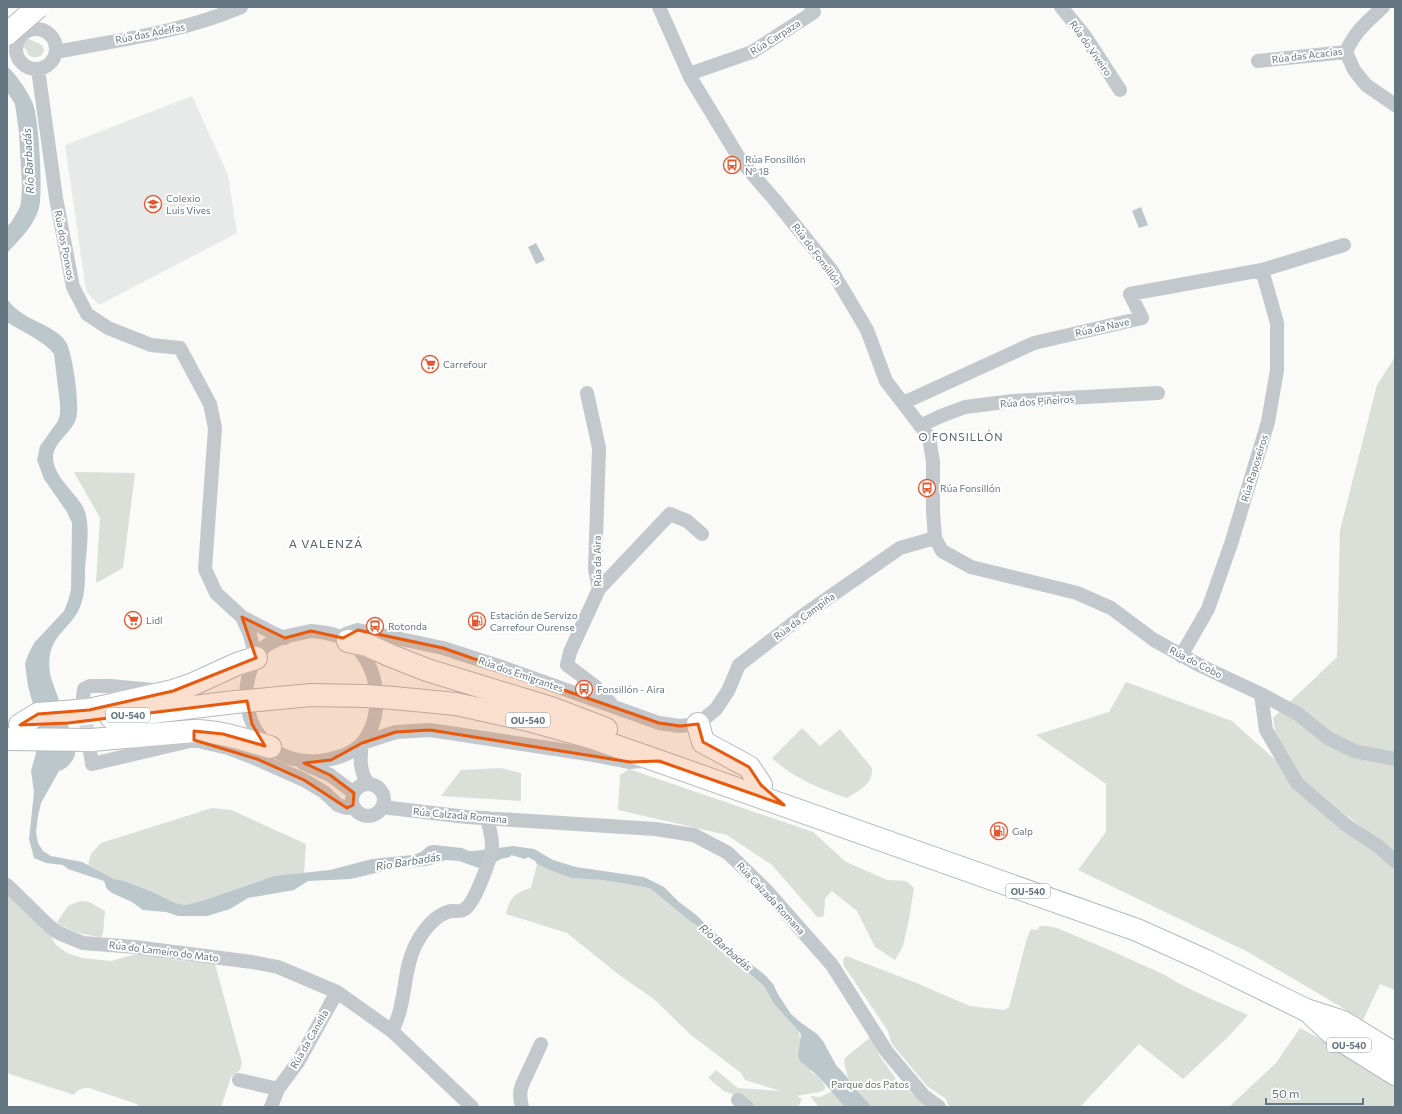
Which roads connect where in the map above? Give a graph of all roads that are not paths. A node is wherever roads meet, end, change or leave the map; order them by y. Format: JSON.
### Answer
{"nodes":[{"id":1,"x":38,"y":7,"type":"edge"},
{"id":2,"x":241,"y":7,"type":"edge"},
{"id":3,"x":659,"y":7,"type":"edge"},
{"id":4,"x":1061,"y":7,"type":"edge"},
{"id":5,"x":1383,"y":7,"type":"edge"},
{"id":6,"x":813,"y":10,"type":"edge"},
{"id":7,"x":7,"y":28,"type":"edge"},
{"id":8,"x":13,"y":36,"type":"edge"},
{"id":9,"x":56,"y":52,"type":"junction"},
{"id":10,"x":1346,"y":52,"type":"junction"},
{"id":11,"x":1258,"y":61,"type":"dead end"},
{"id":12,"x":38,"y":69,"type":"junction"},
{"id":13,"x":689,"y":74,"type":"junction"},
{"id":14,"x":1120,"y":90,"type":"dead end"},
{"id":15,"x":1395,"y":105,"type":"edge"},
{"id":16,"x":1344,"y":245,"type":"dead end"},
{"id":17,"x":1262,"y":270,"type":"junction"},
{"id":18,"x":1158,"y":392,"type":"dead end"},
{"id":19,"x":588,"y":393,"type":"dead end"},
{"id":20,"x":903,"y":403,"type":"junction"},
{"id":21,"x":920,"y":426,"type":"junction"},
{"id":22,"x":702,"y":534,"type":"dead end"},
{"id":23,"x":935,"y":538,"type":"junction"},
{"id":24,"x":599,"y":588,"type":"junction"},
{"id":25,"x":242,"y":617,"type":"junction"},
{"id":26,"x":285,"y":638,"type":"junction"},
{"id":27,"x":345,"y":639,"type":"junction"},
{"id":28,"x":1181,"y":656,"type":"junction"},
{"id":29,"x":256,"y":658,"type":"junction"},
{"id":30,"x":165,"y":692,"type":"junction"},
{"id":31,"x":1261,"y":694,"type":"junction"},
{"id":32,"x":83,"y":699,"type":"dead end"},
{"id":33,"x":611,"y":705,"type":"junction"},
{"id":34,"x":698,"y":724,"type":"junction"},
{"id":35,"x":11,"y":729,"type":"edge"},
{"id":36,"x":194,"y":736,"type":"junction"},
{"id":37,"x":362,"y":743,"type":"junction"},
{"id":38,"x":270,"y":747,"type":"junction"},
{"id":39,"x":91,"y":758,"type":"dead end"},
{"id":40,"x":293,"y":759,"type":"junction"},
{"id":41,"x":1395,"y":759,"type":"edge"},
{"id":42,"x":659,"y":761,"type":"junction"},
{"id":43,"x":369,"y":784,"type":"junction"},
{"id":44,"x":761,"y":785,"type":"junction"},
{"id":45,"x":353,"y":799,"type":"junction"},
{"id":46,"x":784,"y":805,"type":"junction"},
{"id":47,"x":382,"y":807,"type":"junction"},
{"id":48,"x":487,"y":818,"type":"junction"},
{"id":49,"x":1395,"y":861,"type":"edge"},
{"id":50,"x":7,"y":885,"type":"edge"},
{"id":51,"x":337,"y":992,"type":"junction"},
{"id":52,"x":1306,"y":1010,"type":"junction"},
{"id":53,"x":392,"y":1031,"type":"junction"},
{"id":54,"x":541,"y":1044,"type":"dead end"},
{"id":55,"x":1395,"y":1054,"type":"edge"},
{"id":56,"x":1395,"y":1074,"type":"edge"},
{"id":57,"x":240,"y":1080,"type":"dead end"},
{"id":58,"x":278,"y":1089,"type":"junction"},
{"id":59,"x":271,"y":1107,"type":"edge"},
{"id":60,"x":472,"y":1107,"type":"edge"},
{"id":61,"x":522,"y":1107,"type":"edge"},
{"id":62,"x":939,"y":1107,"type":"edge"}],
"edges":[{"from":1,"to":8,"type":"main road","bridge":true},
{"from":2,"to":9,"type":"street","name":"Rúa das Adelfas"},
{"from":3,"to":13,"type":"street","name":"Rúa do Fonsillón"},
{"from":4,"to":14,"type":"street","name":"Rúa do Viveiro"},
{"from":5,"to":10,"type":"street","name":"Rúa das Acacias"},
{"from":6,"to":13,"type":"street","name":"Rúa Carpaza"},
{"from":7,"to":8,"type":"street"},
{"from":8,"to":9,"type":"street"},
{"from":8,"to":12,"type":"street"},
{"from":9,"to":12,"type":"street"},
{"from":10,"to":11,"type":"street","name":"Rúa das Acacias"},
{"from":10,"to":15,"type":"street"},
{"from":12,"to":25,"type":"street","name":"Rúa dos Ponxos"},
{"from":13,"to":20,"type":"street","name":"Rúa do Fonsillón"},
{"from":16,"to":17,"type":"street","name":"Rúa da Nave"},
{"from":17,"to":20,"type":"street","name":"Rúa da Nave"},
{"from":17,"to":28,"type":"street","name":"Rúa Raposeiros"},
{"from":18,"to":21,"type":"street","name":"Rúa dos Piñeiros"},
{"from":19,"to":24,"type":"street","name":"Rúa da Aira"},
{"from":20,"to":21,"type":"street","name":"Rúa do Fonsillón"},
{"from":21,"to":23,"type":"street","name":"Rúa do Fonsillón"},
{"from":22,"to":24,"type":"street"},
{"from":23,"to":28,"type":"street","name":"Rúa do Cobo"},
{"from":23,"to":34,"type":"street","name":"Rúa da Campiña"},
{"from":24,"to":33,"type":"street","name":"Rúa da Aira"},
{"from":25,"to":26,"type":"street","name":"Rúa dos Ponxos"},
{"from":25,"to":29,"type":"street","name":"Rúa dos Ponxos"},
{"from":26,"to":27,"type":"street"},
{"from":26,"to":29,"type":"street"},
{"from":27,"to":33,"type":"street","name":"Rúa dos Emigrantes"},
{"from":27,"to":37,"type":"street"},
{"from":27,"to":44,"type":"main road"},
{"from":28,"to":31,"type":"street","name":"Rúa do Cobo"},
{"from":29,"to":30,"type":"main road"},
{"from":29,"to":38,"type":"street"},
{"from":30,"to":32,"type":"street"},
{"from":30,"to":35,"type":"main road"},
{"from":31,"to":41,"type":"street","name":"Rúa do Cobo"},
{"from":31,"to":49,"type":"street"},
{"from":33,"to":34,"type":"street","name":"Rúa dos Emigrantes"},
{"from":34,"to":44,"type":"main road"},
{"from":35,"to":36,"type":"main road"},
{"from":35,"to":42,"type":"main road","number":"OU-540","bridge":true},
{"from":36,"to":38,"type":"main road"},
{"from":36,"to":39,"type":"street"},
{"from":36,"to":45,"type":"street"},
{"from":37,"to":40,"type":"street"},
{"from":37,"to":42,"type":"street"},
{"from":37,"to":43,"type":"street"},
{"from":38,"to":40,"type":"street"},
{"from":40,"to":45,"type":"street"},
{"from":42,"to":46,"type":"main road","number":"OU-540"},
{"from":43,"to":45,"type":"street"},
{"from":43,"to":47,"type":"street"},
{"from":44,"to":46,"type":"main road"},
{"from":45,"to":47,"type":"street"},
{"from":46,"to":52,"type":"main road","number":"OU-540"},
{"from":47,"to":48,"type":"street","name":"Rúa Calzada Romana"},
{"from":48,"to":53,"type":"street"},
{"from":48,"to":62,"type":"street","name":"Rúa Calzada Romana"},
{"from":50,"to":51,"type":"street","name":"Rúa do Lameiro do Mato"},
{"from":51,"to":53,"type":"street","name":"Rúa do Lameiro do Mato"},
{"from":51,"to":58,"type":"street","name":"Rúa da Canella"},
{"from":52,"to":55,"type":"main road","number":"OU-540"},
{"from":52,"to":56,"type":"main road","number":"OU-540"},
{"from":53,"to":60,"type":"street","name":"Rúa do Lameiro do Mato"},
{"from":54,"to":61,"type":"street"},
{"from":57,"to":58,"type":"street"},
{"from":58,"to":59,"type":"street","name":"Rúa da Canella"}]}
